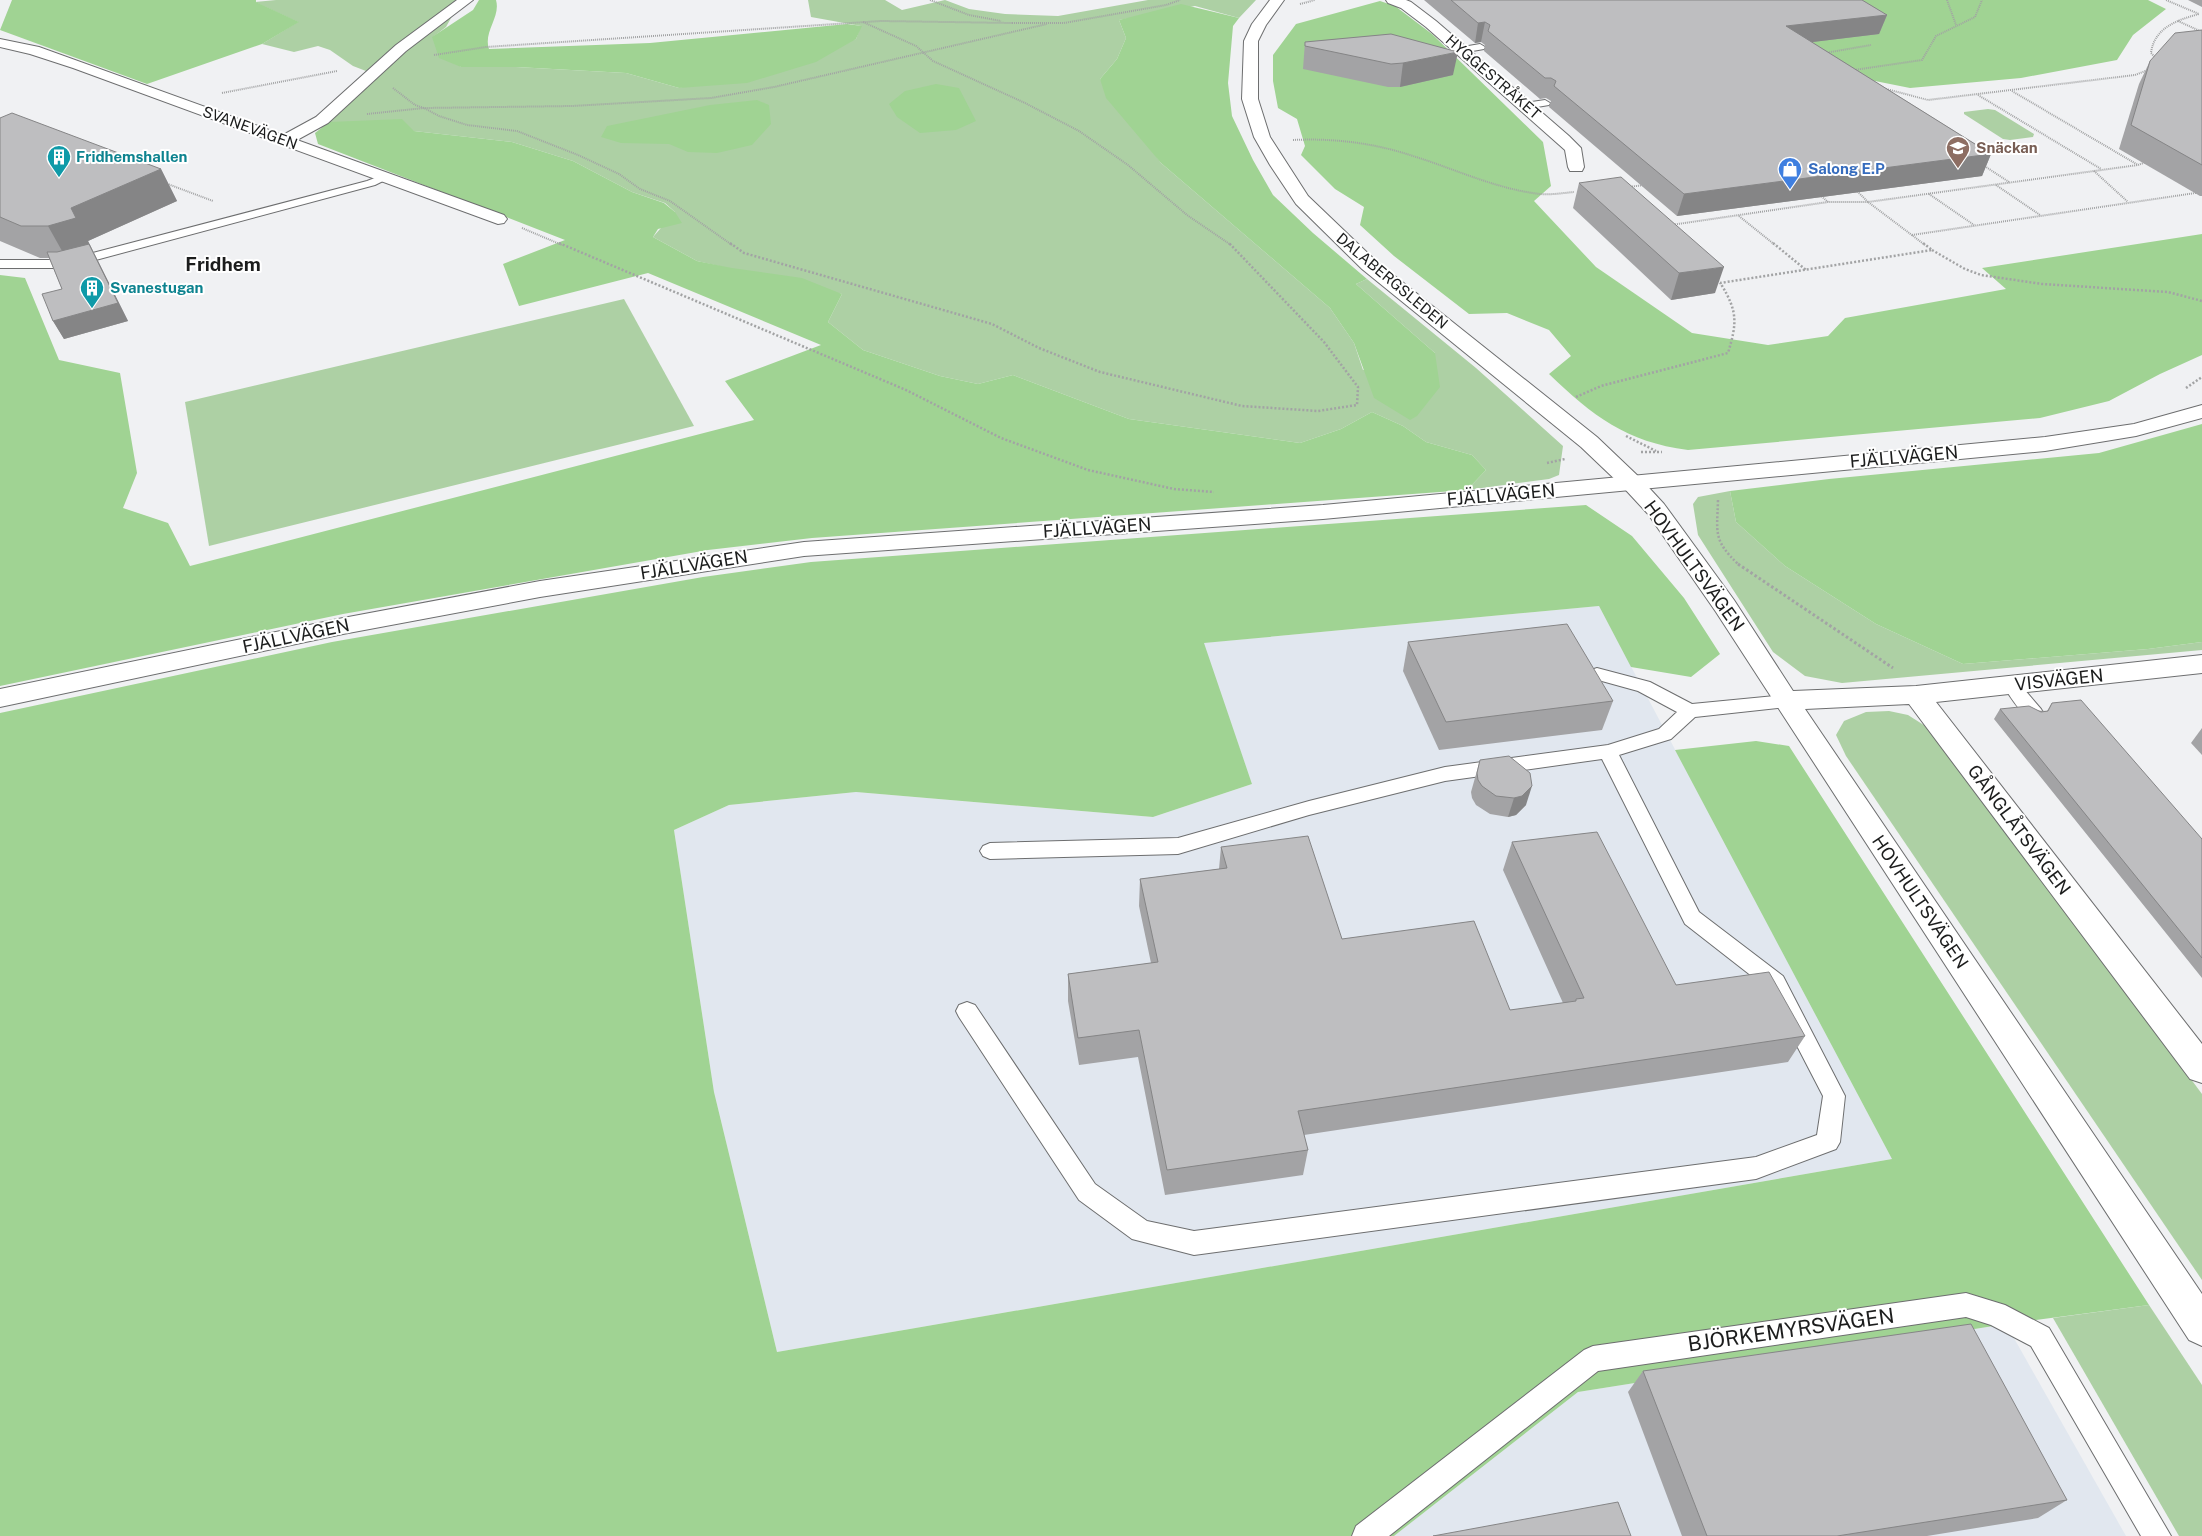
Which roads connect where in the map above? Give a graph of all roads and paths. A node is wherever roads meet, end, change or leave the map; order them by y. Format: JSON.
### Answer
{"nodes":[{"id":1,"x":466,"y":0,"type":"edge"},
{"id":2,"x":930,"y":0,"type":"edge"},
{"id":3,"x":1180,"y":0,"type":"edge"},
{"id":4,"x":1277,"y":0,"type":"edge"},
{"id":5,"x":1394,"y":0,"type":"edge"},
{"id":6,"x":1948,"y":0,"type":"edge"},
{"id":7,"x":1982,"y":0,"type":"edge"},
{"id":8,"x":2166,"y":0,"type":"edge"},
{"id":9,"x":2202,"y":13,"type":"edge"},
{"id":10,"x":2199,"y":14,"type":"junction"},
{"id":11,"x":2177,"y":20,"type":"junction"},
{"id":12,"x":863,"y":22,"type":"junction"},
{"id":13,"x":1012,"y":23,"type":"junction"},
{"id":14,"x":1047,"y":24,"type":"junction"},
{"id":15,"x":1956,"y":26,"type":"junction"},
{"id":16,"x":2202,"y":32,"type":"edge"},
{"id":17,"x":0,"y":42,"type":"edge"},
{"id":18,"x":1871,"y":45,"type":"dead end"},
{"id":19,"x":1480,"y":47,"type":"dead end"},
{"id":20,"x":1461,"y":50,"type":"junction"},
{"id":21,"x":924,"y":53,"type":"junction"},
{"id":22,"x":1822,"y":54,"type":"edge"},
{"id":23,"x":389,"y":62,"type":"junction"},
{"id":24,"x":2161,"y":62,"type":"edge"},
{"id":25,"x":2151,"y":70,"type":"edge"},
{"id":26,"x":1848,"y":71,"type":"edge"},
{"id":27,"x":1885,"y":89,"type":"edge"},
{"id":28,"x":2012,"y":91,"type":"junction"},
{"id":29,"x":1978,"y":95,"type":"junction"},
{"id":30,"x":177,"y":101,"type":"junction"},
{"id":31,"x":1545,"y":103,"type":"dead end"},
{"id":32,"x":1525,"y":106,"type":"junction"},
{"id":33,"x":424,"y":108,"type":"junction"},
{"id":34,"x":362,"y":115,"type":"dead end"},
{"id":35,"x":285,"y":140,"type":"junction"},
{"id":36,"x":2152,"y":159,"type":"edge"},
{"id":37,"x":1977,"y":162,"type":"edge"},
{"id":38,"x":2138,"y":165,"type":"junction"},
{"id":39,"x":1576,"y":167,"type":"dead end"},
{"id":40,"x":2102,"y":170,"type":"junction"},
{"id":41,"x":2093,"y":171,"type":"junction"},
{"id":42,"x":385,"y":177,"type":"junction"},
{"id":43,"x":162,"y":182,"type":"dead end"},
{"id":44,"x":2010,"y":182,"type":"junction"},
{"id":45,"x":1995,"y":184,"type":"junction"},
{"id":46,"x":1850,"y":186,"type":"edge"},
{"id":47,"x":1814,"y":190,"type":"edge"},
{"id":48,"x":2202,"y":192,"type":"edge"},
{"id":49,"x":1928,"y":194,"type":"junction"},
{"id":50,"x":1828,"y":202,"type":"junction"},
{"id":51,"x":1868,"y":202,"type":"junction"},
{"id":52,"x":2128,"y":202,"type":"junction"},
{"id":53,"x":1738,"y":215,"type":"junction"},
{"id":54,"x":2041,"y":215,"type":"junction"},
{"id":55,"x":244,"y":217,"type":"junction"},
{"id":56,"x":498,"y":218,"type":"joint"},
{"id":57,"x":1974,"y":225,"type":"junction"},
{"id":58,"x":1665,"y":226,"type":"edge"},
{"id":59,"x":1912,"y":235,"type":"junction"},
{"id":60,"x":1932,"y":250,"type":"junction"},
{"id":61,"x":0,"y":264,"type":"edge"},
{"id":62,"x":1806,"y":270,"type":"junction"},
{"id":63,"x":1713,"y":277,"type":"edge"},
{"id":64,"x":1720,"y":283,"type":"junction"},
{"id":65,"x":2202,"y":301,"type":"edge"},
{"id":66,"x":2202,"y":377,"type":"edge"},
{"id":67,"x":2183,"y":389,"type":"dead end"},
{"id":68,"x":1575,"y":397,"type":"dead end"},
{"id":69,"x":2202,"y":411,"type":"edge"},
{"id":70,"x":1623,"y":435,"type":"dead end"},
{"id":71,"x":1657,"y":451,"type":"junction"},
{"id":72,"x":1604,"y":456,"type":"junction"},
{"id":73,"x":1547,"y":463,"type":"dead end"},
{"id":74,"x":1702,"y":476,"type":"junction"},
{"id":75,"x":1631,"y":482,"type":"junction"},
{"id":76,"x":1220,"y":492,"type":"dead end"},
{"id":77,"x":2202,"y":664,"type":"edge"},
{"id":78,"x":1597,"y":674,"type":"edge"},
{"id":79,"x":2011,"y":685,"type":"junction"},
{"id":80,"x":1916,"y":695,"type":"junction"},
{"id":81,"x":0,"y":698,"type":"edge"},
{"id":82,"x":1786,"y":701,"type":"junction"},
{"id":83,"x":1690,"y":711,"type":"junction"},
{"id":84,"x":2035,"y":714,"type":"edge"},
{"id":85,"x":1608,"y":752,"type":"junction"},
{"id":86,"x":990,"y":851,"type":"dead end"},
{"id":87,"x":967,"y":1010,"type":"dead end"},
{"id":88,"x":2202,"y":1069,"type":"edge"},
{"id":89,"x":2202,"y":1327,"type":"edge"},
{"id":90,"x":1366,"y":1536,"type":"edge"},
{"id":91,"x":2157,"y":1536,"type":"edge"}],
"edges":[{"from":1,"to":23,"type":"street"},
{"from":2,"to":13,"type":"path"},
{"from":3,"to":14,"type":"path"},
{"from":4,"to":72,"type":"street","name":"DALABERGSLEDEN"},
{"from":5,"to":20,"type":"street","name":"HYGGESTRÅKET"},
{"from":6,"to":15,"type":"path"},
{"from":7,"to":15,"type":"path"},
{"from":8,"to":10,"type":"path"},
{"from":9,"to":10,"type":"path"},
{"from":10,"to":11,"type":"path"},
{"from":11,"to":16,"type":"path"},
{"from":11,"to":24,"type":"path"},
{"from":12,"to":13,"type":"path"},
{"from":12,"to":21,"type":"path"},
{"from":12,"to":23,"type":"path"},
{"from":13,"to":14,"type":"path"},
{"from":14,"to":21,"type":"path"},
{"from":15,"to":26,"type":"path"},
{"from":17,"to":30,"type":"street","name":"SVANEVÄGEN"},
{"from":18,"to":22,"type":"path"},
{"from":19,"to":20,"type":"lane"},
{"from":20,"to":32,"type":"street","name":"HYGGESTRÅKET"},
{"from":21,"to":33,"type":"path"},
{"from":21,"to":33,"type":"path"},
{"from":23,"to":30,"type":"path"},
{"from":23,"to":33,"type":"path"},
{"from":23,"to":35,"type":"street"},
{"from":25,"to":28,"type":"path"},
{"from":27,"to":29,"type":"path"},
{"from":28,"to":29,"type":"path"},
{"from":28,"to":38,"type":"path"},
{"from":29,"to":40,"type":"path"},
{"from":30,"to":35,"type":"street","name":"SVANEVÄGEN"},
{"from":31,"to":32,"type":"lane"},
{"from":32,"to":39,"type":"street","name":"HYGGESTRÅKET"},
{"from":33,"to":34,"type":"path"},
{"from":35,"to":42,"type":"street","name":"SVANEVÄGEN"},
{"from":36,"to":38,"type":"path"},
{"from":37,"to":44,"type":"path"},
{"from":38,"to":40,"type":"path"},
{"from":40,"to":41,"type":"path"},
{"from":41,"to":44,"type":"path"},
{"from":41,"to":52,"type":"path"},
{"from":42,"to":55,"type":"lane"},
{"from":42,"to":56,"type":"street","name":"SVANEVÄGEN"},
{"from":43,"to":55,"type":"path"},
{"from":44,"to":45,"type":"path"},
{"from":45,"to":49,"type":"path"},
{"from":45,"to":54,"type":"path"},
{"from":46,"to":51,"type":"path"},
{"from":47,"to":50,"type":"path"},
{"from":48,"to":52,"type":"path"},
{"from":49,"to":51,"type":"path"},
{"from":49,"to":57,"type":"path"},
{"from":50,"to":51,"type":"path"},
{"from":50,"to":53,"type":"path"},
{"from":51,"to":59,"type":"path"},
{"from":52,"to":54,"type":"path"},
{"from":53,"to":58,"type":"path"},
{"from":53,"to":62,"type":"path"},
{"from":54,"to":57,"type":"path"},
{"from":55,"to":61,"type":"lane"},
{"from":56,"to":76,"type":"path"},
{"from":57,"to":59,"type":"path"},
{"from":59,"to":60,"type":"path"},
{"from":60,"to":62,"type":"path"},
{"from":60,"to":65,"type":"path"},
{"from":62,"to":64,"type":"path"},
{"from":63,"to":64,"type":"path"},
{"from":64,"to":68,"type":"path"},
{"from":66,"to":67,"type":"path"},
{"from":69,"to":74,"type":"street","name":"FJÄLLVÄGEN"},
{"from":70,"to":71,"type":"path"},
{"from":71,"to":72,"type":"path"},
{"from":71,"to":74,"type":"path"},
{"from":72,"to":73,"type":"path"},
{"from":72,"to":75,"type":"street","name":"DALABERGSLEDEN"},
{"from":74,"to":75,"type":"street","name":"FJÄLLVÄGEN"},
{"from":74,"to":80,"type":"path"},
{"from":75,"to":81,"type":"street","name":"FJÄLLVÄGEN"},
{"from":75,"to":82,"type":"street","name":"HOVHULTSVÄGEN"},
{"from":77,"to":79,"type":"street","name":"VISVÄGEN"},
{"from":78,"to":83,"type":"lane"},
{"from":79,"to":80,"type":"street","name":"VISVÄGEN"},
{"from":79,"to":84,"type":"lane"},
{"from":80,"to":82,"type":"street"},
{"from":80,"to":88,"type":"street","name":"GÅNGLÅTSVÄGEN"},
{"from":82,"to":83,"type":"lane"},
{"from":82,"to":89,"type":"street","name":"HOVHULTSVÄGEN"},
{"from":83,"to":85,"type":"lane"},
{"from":85,"to":86,"type":"lane"},
{"from":85,"to":87,"type":"lane"},
{"from":90,"to":91,"type":"lane","name":"BJÖRKEMYRSVÄGEN"}]}
